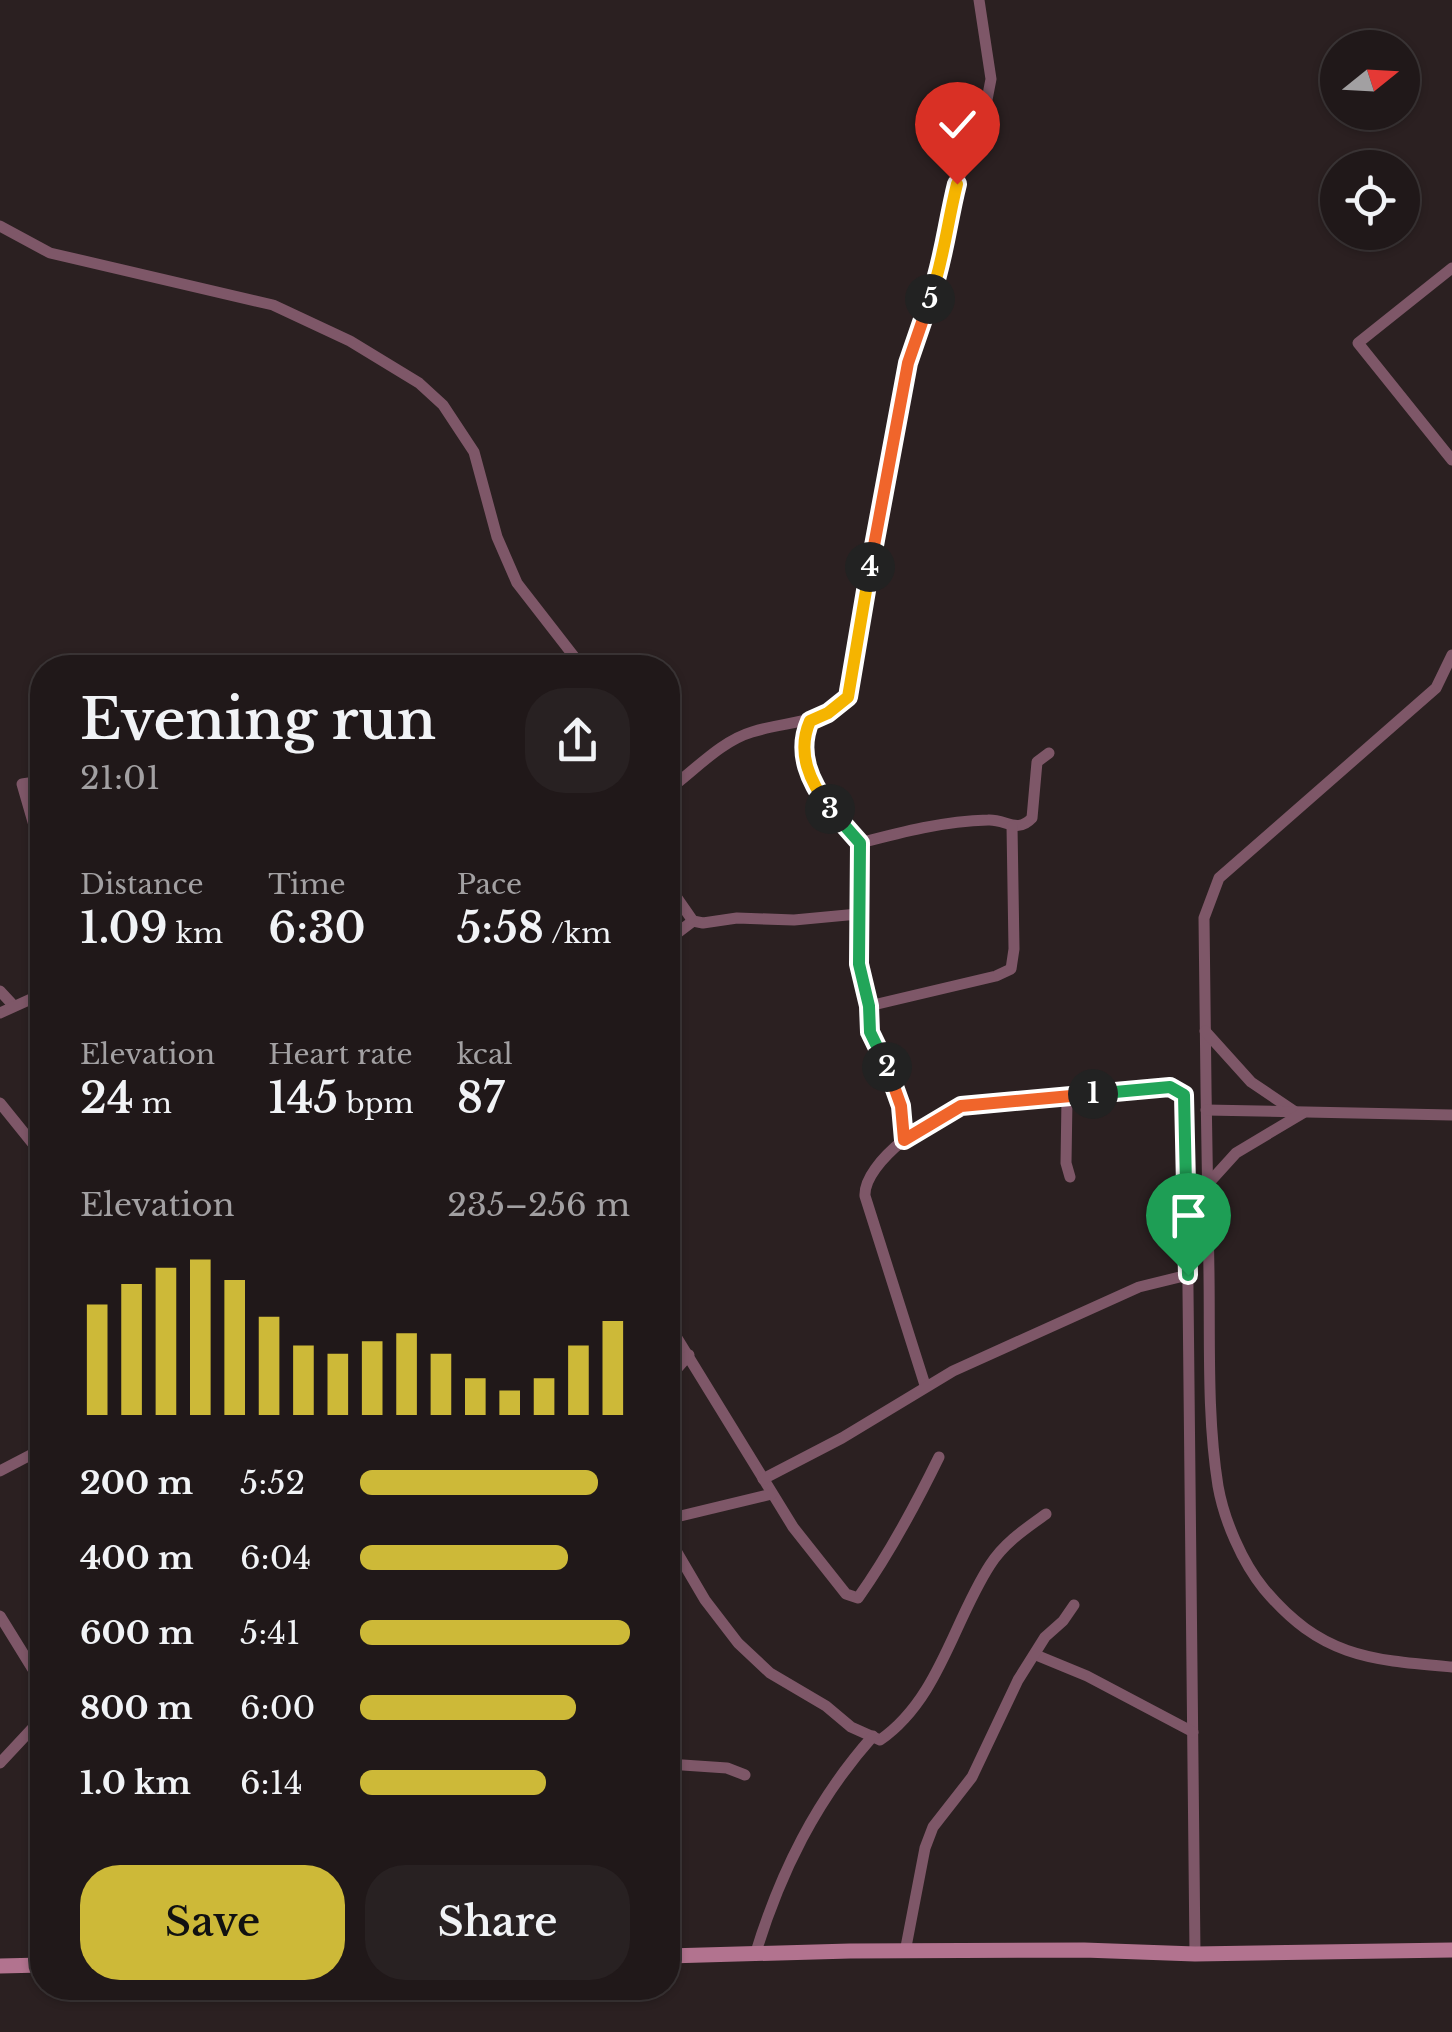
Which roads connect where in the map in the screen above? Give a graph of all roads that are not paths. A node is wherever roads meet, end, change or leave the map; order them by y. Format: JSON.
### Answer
{"nodes":[{"id":1,"x":979,"y":0,"type":"edge"},
{"id":2,"x":0,"y":226,"type":"edge"},
{"id":3,"x":1452,"y":268,"type":"edge"},
{"id":4,"x":1452,"y":460,"type":"edge"},
{"id":5,"x":572,"y":655,"type":"edge"},
{"id":6,"x":1452,"y":656,"type":"edge"},
{"id":7,"x":810,"y":721,"type":"junction"},
{"id":8,"x":1049,"y":753,"type":"dead end"},
{"id":9,"x":680,"y":781,"type":"edge"},
{"id":10,"x":30,"y":783,"type":"edge"},
{"id":11,"x":30,"y":812,"type":"edge"},
{"id":12,"x":1012,"y":826,"type":"junction"},
{"id":13,"x":860,"y":843,"type":"junction"},
{"id":14,"x":680,"y":902,"type":"edge"},
{"id":15,"x":858,"y":914,"type":"junction"},
{"id":16,"x":693,"y":921,"type":"junction"},
{"id":17,"x":680,"y":931,"type":"edge"},
{"id":18,"x":0,"y":992,"type":"edge"},
{"id":19,"x":30,"y":999,"type":"edge"},
{"id":20,"x":13,"y":1005,"type":"junction"},
{"id":21,"x":869,"y":1006,"type":"junction"},
{"id":22,"x":0,"y":1013,"type":"edge"},
{"id":23,"x":1205,"y":1031,"type":"junction"},
{"id":24,"x":1066,"y":1099,"type":"junction"},
{"id":25,"x":0,"y":1103,"type":"edge"},
{"id":26,"x":1206,"y":1110,"type":"junction"},
{"id":27,"x":1300,"y":1112,"type":"junction"},
{"id":28,"x":1452,"y":1114,"type":"edge"},
{"id":29,"x":30,"y":1140,"type":"edge"},
{"id":30,"x":904,"y":1140,"type":"junction"},
{"id":31,"x":1070,"y":1177,"type":"dead end"},
{"id":32,"x":1207,"y":1185,"type":"junction"},
{"id":33,"x":1188,"y":1275,"type":"junction"},
{"id":34,"x":680,"y":1342,"type":"edge"},
{"id":35,"x":689,"y":1355,"type":"junction"},
{"id":36,"x":680,"y":1365,"type":"edge"},
{"id":37,"x":926,"y":1385,"type":"junction"},
{"id":38,"x":30,"y":1455,"type":"edge"},
{"id":39,"x":940,"y":1457,"type":"dead end"},
{"id":40,"x":0,"y":1471,"type":"edge"},
{"id":41,"x":763,"y":1479,"type":"junction"},
{"id":42,"x":772,"y":1494,"type":"junction"},
{"id":43,"x":1046,"y":1514,"type":"dead end"},
{"id":44,"x":680,"y":1516,"type":"edge"},
{"id":45,"x":680,"y":1558,"type":"edge"},
{"id":46,"x":1074,"y":1605,"type":"dead end"},
{"id":47,"x":0,"y":1616,"type":"edge"},
{"id":48,"x":1036,"y":1654,"type":"junction"},
{"id":49,"x":30,"y":1665,"type":"edge"},
{"id":50,"x":1452,"y":1667,"type":"edge"},
{"id":51,"x":30,"y":1731,"type":"edge"},
{"id":52,"x":1192,"y":1732,"type":"junction"},
{"id":53,"x":873,"y":1736,"type":"junction"},
{"id":54,"x":0,"y":1763,"type":"edge"},
{"id":55,"x":680,"y":1765,"type":"edge"},
{"id":56,"x":745,"y":1775,"type":"dead end"},
{"id":57,"x":1452,"y":1950,"type":"edge"},
{"id":58,"x":905,"y":1952,"type":"junction"},
{"id":59,"x":1195,"y":1954,"type":"junction"},
{"id":60,"x":755,"y":1955,"type":"junction"},
{"id":61,"x":680,"y":1956,"type":"edge"},
{"id":62,"x":30,"y":1965,"type":"edge"},
{"id":63,"x":0,"y":1966,"type":"edge"}],
"edges":[{"from":1,"to":7,"type":"street"},
{"from":2,"to":5,"type":"street"},
{"from":3,"to":4,"type":"street"},
{"from":6,"to":23,"type":"street"},
{"from":7,"to":9,"type":"street"},
{"from":7,"to":13,"type":"street"},
{"from":8,"to":12,"type":"street"},
{"from":10,"to":11,"type":"street"},
{"from":12,"to":13,"type":"street"},
{"from":12,"to":21,"type":"street"},
{"from":13,"to":15,"type":"street"},
{"from":14,"to":16,"type":"street"},
{"from":15,"to":16,"type":"street"},
{"from":15,"to":21,"type":"street"},
{"from":16,"to":17,"type":"street"},
{"from":18,"to":20,"type":"street"},
{"from":19,"to":20,"type":"street"},
{"from":20,"to":22,"type":"street"},
{"from":21,"to":30,"type":"street"},
{"from":23,"to":26,"type":"street"},
{"from":23,"to":27,"type":"street"},
{"from":24,"to":30,"type":"street"},
{"from":24,"to":31,"type":"street"},
{"from":24,"to":33,"type":"street"},
{"from":25,"to":29,"type":"street"},
{"from":26,"to":27,"type":"street"},
{"from":26,"to":32,"type":"street"},
{"from":27,"to":28,"type":"street"},
{"from":27,"to":32,"type":"street"},
{"from":30,"to":37,"type":"street"},
{"from":32,"to":50,"type":"street"},
{"from":33,"to":37,"type":"street"},
{"from":33,"to":52,"type":"street"},
{"from":34,"to":35,"type":"street"},
{"from":35,"to":36,"type":"street"},
{"from":35,"to":41,"type":"street"},
{"from":37,"to":41,"type":"street"},
{"from":38,"to":40,"type":"street"},
{"from":39,"to":42,"type":"street"},
{"from":41,"to":42,"type":"street"},
{"from":42,"to":44,"type":"street"},
{"from":43,"to":53,"type":"street"},
{"from":45,"to":53,"type":"street"},
{"from":46,"to":48,"type":"street"},
{"from":47,"to":49,"type":"street"},
{"from":48,"to":52,"type":"street"},
{"from":48,"to":58,"type":"street"},
{"from":51,"to":54,"type":"street"},
{"from":52,"to":59,"type":"street"},
{"from":53,"to":60,"type":"street"},
{"from":55,"to":56,"type":"street"},
{"from":57,"to":59,"type":"street"},
{"from":58,"to":59,"type":"street"},
{"from":58,"to":60,"type":"street"},
{"from":60,"to":61,"type":"street"},
{"from":62,"to":63,"type":"street"}]}
